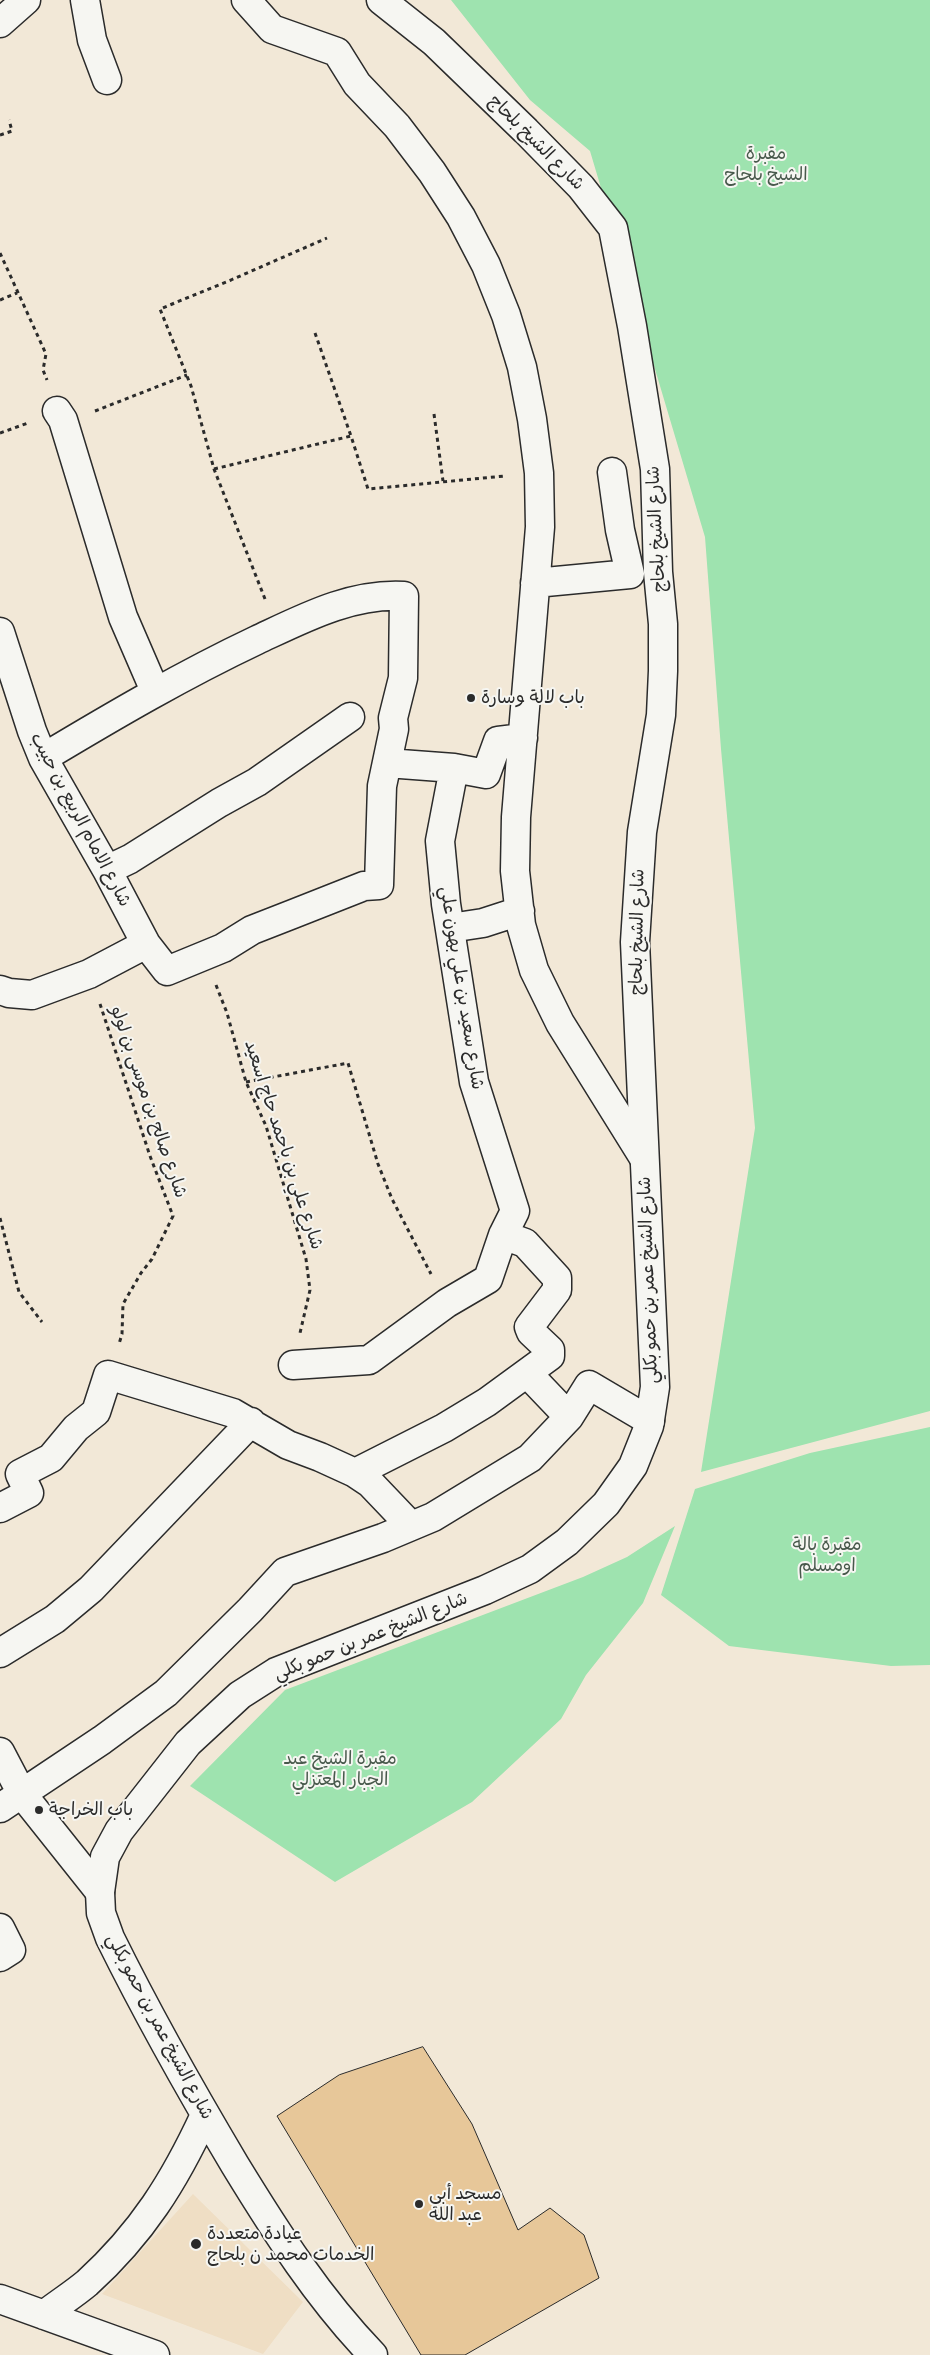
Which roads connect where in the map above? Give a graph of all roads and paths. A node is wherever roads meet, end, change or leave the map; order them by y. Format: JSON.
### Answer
{"nodes":[{"id":1,"x":26,"y":0,"type":"edge"},
{"id":2,"x":85,"y":0,"type":"edge"},
{"id":3,"x":246,"y":0,"type":"edge"},
{"id":4,"x":381,"y":0,"type":"edge"},
{"id":5,"x":0,"y":23,"type":"edge"},
{"id":6,"x":107,"y":80,"type":"dead end"},
{"id":7,"x":9,"y":120,"type":"dead end"},
{"id":8,"x":0,"y":134,"type":"edge"},
{"id":9,"x":327,"y":238,"type":"dead end"},
{"id":10,"x":0,"y":253,"type":"edge"},
{"id":11,"x":17,"y":293,"type":"junction"},
{"id":12,"x":0,"y":300,"type":"edge"},
{"id":13,"x":315,"y":333,"type":"dead end"},
{"id":14,"x":187,"y":375,"type":"junction"},
{"id":15,"x":434,"y":414,"type":"dead end"},
{"id":16,"x":60,"y":416,"type":"junction"},
{"id":17,"x":351,"y":436,"type":"junction"},
{"id":18,"x":214,"y":469,"type":"junction"},
{"id":19,"x":612,"y":472,"type":"dead end"},
{"id":20,"x":539,"y":473,"type":"junction"},
{"id":21,"x":444,"y":481,"type":"junction"},
{"id":22,"x":535,"y":583,"type":"junction"},
{"id":23,"x":277,"y":630,"type":"junction"},
{"id":24,"x":0,"y":632,"type":"edge"},
{"id":25,"x":155,"y":691,"type":"junction"},
{"id":26,"x":350,"y":717,"type":"dead end"},
{"id":27,"x":522,"y":738,"type":"junction"},
{"id":28,"x":43,"y":758,"type":"junction"},
{"id":29,"x":387,"y":763,"type":"junction"},
{"id":30,"x":454,"y":768,"type":"junction"},
{"id":31,"x":107,"y":870,"type":"junction"},
{"id":32,"x":520,"y":911,"type":"junction"},
{"id":33,"x":450,"y":928,"type":"junction"},
{"id":34,"x":146,"y":944,"type":"junction"},
{"id":35,"x":204,"y":954,"type":"junction"},
{"id":36,"x":89,"y":974,"type":"junction"},
{"id":37,"x":0,"y":990,"type":"edge"},
{"id":38,"x":246,"y":1082,"type":"junction"},
{"id":39,"x":644,"y":1158,"type":"junction"},
{"id":40,"x":0,"y":1218,"type":"edge"},
{"id":41,"x":503,"y":1235,"type":"junction"},
{"id":42,"x":447,"y":1303,"type":"junction"},
{"id":43,"x":42,"y":1322,"type":"dead end"},
{"id":44,"x":293,"y":1365,"type":"joint"},
{"id":45,"x":528,"y":1374,"type":"junction"},
{"id":46,"x":108,"y":1375,"type":"junction"},
{"id":47,"x":569,"y":1417,"type":"junction"},
{"id":48,"x":650,"y":1420,"type":"junction"},
{"id":49,"x":251,"y":1422,"type":"junction"},
{"id":50,"x":355,"y":1473,"type":"junction"},
{"id":51,"x":0,"y":1508,"type":"edge"},
{"id":52,"x":411,"y":1526,"type":"junction"},
{"id":53,"x":0,"y":1653,"type":"edge"},
{"id":54,"x":0,"y":1752,"type":"edge"},
{"id":55,"x":11,"y":1801,"type":"edge"},
{"id":56,"x":100,"y":1892,"type":"junction"},
{"id":57,"x":0,"y":1928,"type":"edge"},
{"id":58,"x":0,"y":1957,"type":"edge"},
{"id":59,"x":205,"y":2115,"type":"junction"},
{"id":60,"x":0,"y":2299,"type":"edge"},
{"id":61,"x":44,"y":2315,"type":"junction"},
{"id":62,"x":155,"y":2355,"type":"edge"},
{"id":63,"x":372,"y":2355,"type":"edge"}],
"edges":[{"from":1,"to":5,"type":"street"},
{"from":2,"to":6,"type":"street"},
{"from":3,"to":20,"type":"street"},
{"from":4,"to":39,"type":"street","name":"شارع الشيخ بلحاج"},
{"from":7,"to":8,"type":"path"},
{"from":9,"to":14,"type":"path"},
{"from":10,"to":11,"type":"path"},
{"from":11,"to":12,"type":"path"},
{"from":11,"to":16,"type":"path"},
{"from":13,"to":17,"type":"path"},
{"from":14,"to":16,"type":"path"},
{"from":14,"to":18,"type":"path"},
{"from":15,"to":21,"type":"path"},
{"from":16,"to":25,"type":"street"},
{"from":17,"to":18,"type":"path"},
{"from":17,"to":21,"type":"path"},
{"from":18,"to":23,"type":"path"},
{"from":19,"to":22,"type":"street"},
{"from":20,"to":21,"type":"path"},
{"from":20,"to":22,"type":"street"},
{"from":22,"to":27,"type":"street"},
{"from":23,"to":25,"type":"street"},
{"from":23,"to":29,"type":"street"},
{"from":24,"to":28,"type":"street","name":"شارع الامام الربيع بن حبيب"},
{"from":25,"to":28,"type":"street"},
{"from":26,"to":31,"type":"street"},
{"from":27,"to":30,"type":"street"},
{"from":27,"to":32,"type":"street"},
{"from":28,"to":31,"type":"street","name":"شارع الامام الربيع بن حبيب"},
{"from":29,"to":30,"type":"street"},
{"from":29,"to":35,"type":"street"},
{"from":30,"to":33,"type":"street","name":"شارع سعيد بن علي بهون علي"},
{"from":31,"to":34,"type":"street","name":"شارع الامام الربيع بن حبيب"},
{"from":32,"to":33,"type":"street"},
{"from":32,"to":39,"type":"street"},
{"from":33,"to":41,"type":"street","name":"شارع سعيد بن علي بهون علي"},
{"from":34,"to":35,"type":"street","name":"شارع الامام الربيع بن حبيب"},
{"from":34,"to":36,"type":"street"},
{"from":35,"to":38,"type":"path","name":"شارع علي بن باحمد حاج اسعيد"},
{"from":36,"to":37,"type":"street"},
{"from":36,"to":46,"type":"path","name":"شارع صالح بن موسى بن لولو"},
{"from":38,"to":42,"type":"path"},
{"from":38,"to":44,"type":"path","name":"شارع علي بن باحمد حاج اسعيد"},
{"from":39,"to":48,"type":"street","name":"شارع الشيخ عمر بن حمو بكلي"},
{"from":40,"to":43,"type":"path"},
{"from":41,"to":42,"type":"street","name":"شارع سعيد بن علي بهون علي"},
{"from":41,"to":45,"type":"street"},
{"from":42,"to":44,"type":"street","name":"شارع سعيد بن علي بهون علي"},
{"from":45,"to":47,"type":"street"},
{"from":45,"to":50,"type":"street"},
{"from":46,"to":49,"type":"street"},
{"from":46,"to":51,"type":"street"},
{"from":47,"to":48,"type":"street"},
{"from":47,"to":52,"type":"street"},
{"from":48,"to":56,"type":"street","name":"شارع الشيخ عمر بن حمو بكلي"},
{"from":49,"to":50,"type":"street"},
{"from":49,"to":53,"type":"street"},
{"from":50,"to":52,"type":"street"},
{"from":52,"to":55,"type":"street"},
{"from":54,"to":55,"type":"street"},
{"from":55,"to":56,"type":"street"},
{"from":56,"to":59,"type":"street","name":"شارع الشيخ عمر بن حمو بكلي"},
{"from":57,"to":58,"type":"street"},
{"from":59,"to":61,"type":"street"},
{"from":59,"to":63,"type":"street","name":"شارع الشيخ عمر بن حمو بكلي"},
{"from":60,"to":61,"type":"street"},
{"from":61,"to":62,"type":"street"}]}
